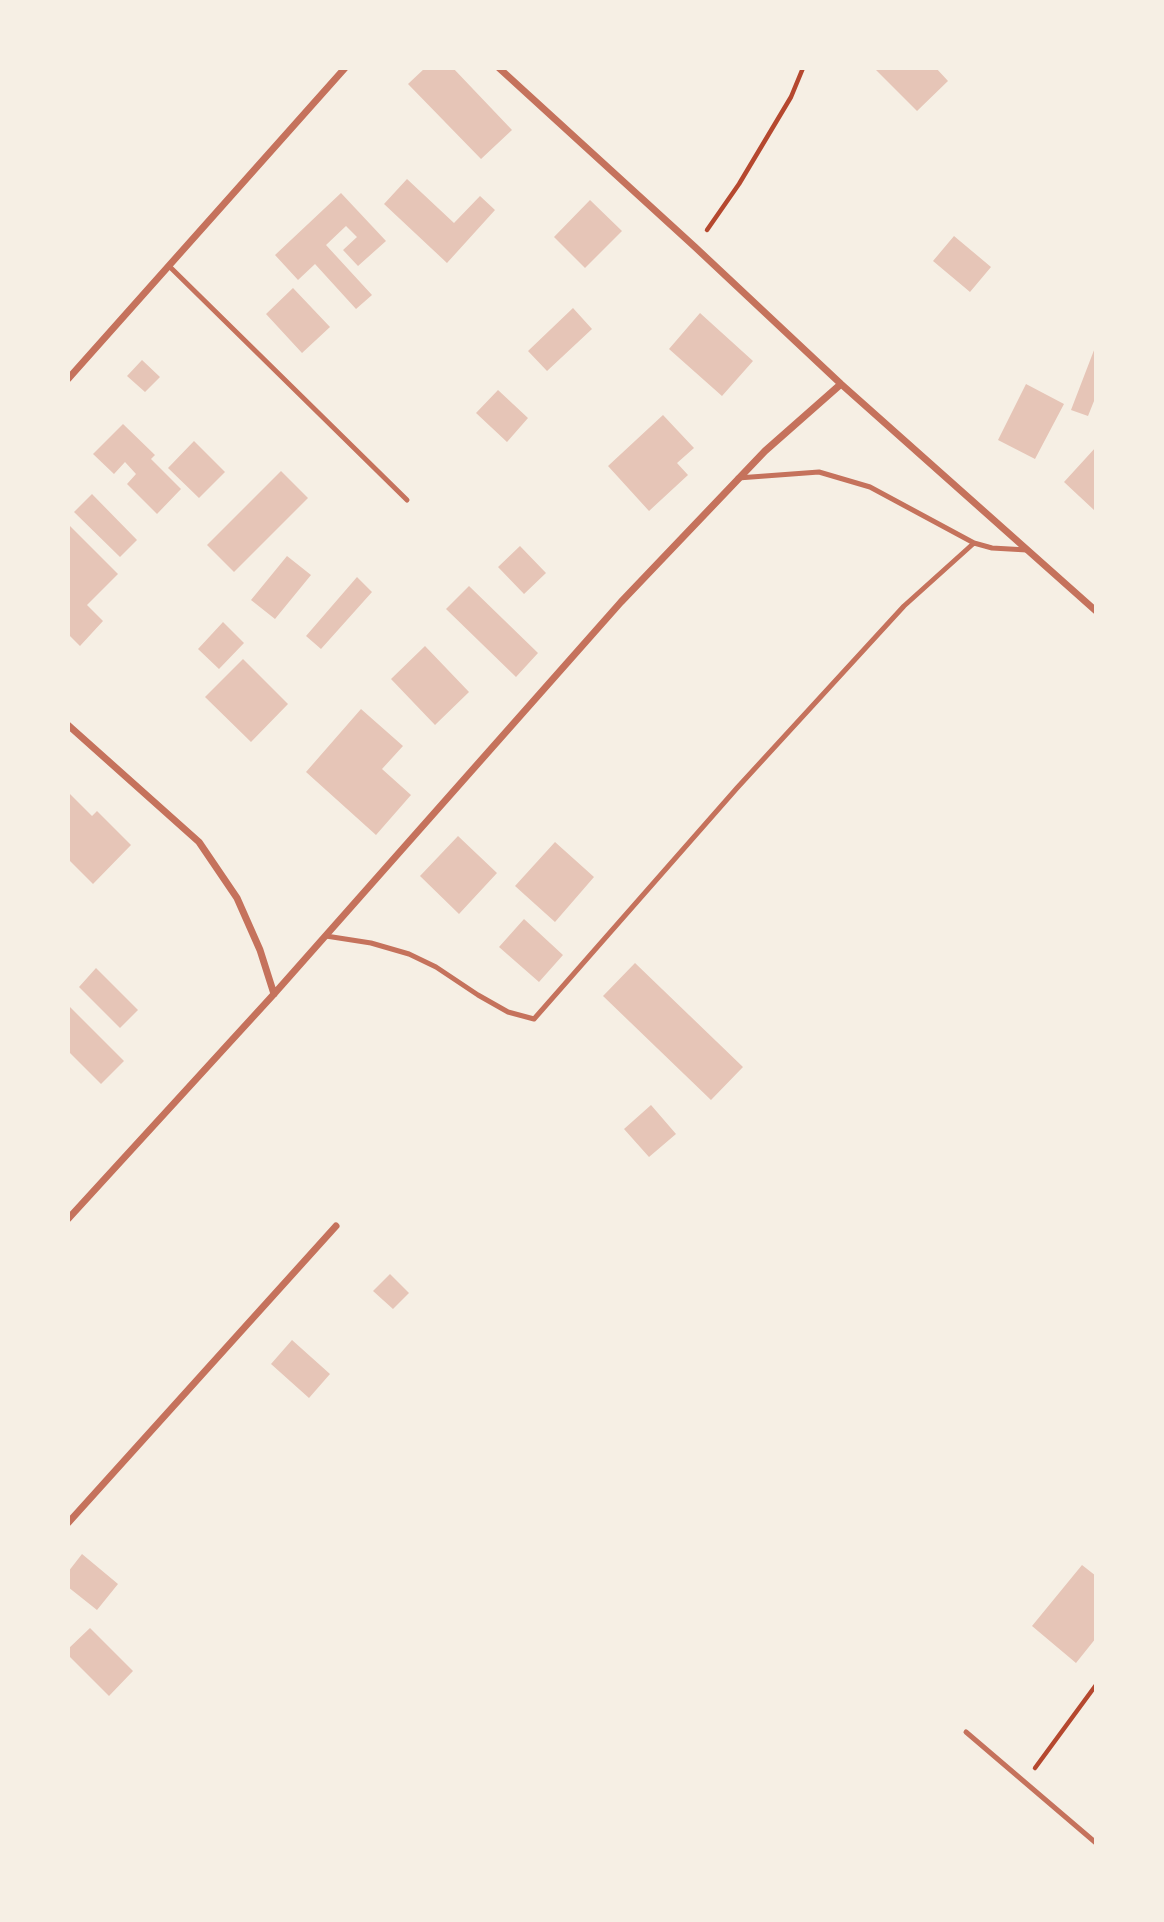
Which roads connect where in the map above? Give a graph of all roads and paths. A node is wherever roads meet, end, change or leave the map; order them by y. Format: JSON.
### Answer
{"nodes":[{"id":1,"x":345,"y":68,"type":"edge"},
{"id":2,"x":499,"y":68,"type":"edge"},
{"id":3,"x":803,"y":68,"type":"edge"},
{"id":4,"x":695,"y":247,"type":"junction"},
{"id":5,"x":169,"y":266,"type":"junction"},
{"id":6,"x":68,"y":379,"type":"edge"},
{"id":7,"x":841,"y":384,"type":"junction"},
{"id":8,"x":738,"y":478,"type":"junction"},
{"id":9,"x":407,"y":500,"type":"dead end"},
{"id":10,"x":974,"y":543,"type":"junction"},
{"id":11,"x":1027,"y":550,"type":"junction"},
{"id":12,"x":1096,"y":611,"type":"edge"},
{"id":13,"x":68,"y":725,"type":"edge"},
{"id":14,"x":326,"y":936,"type":"junction"},
{"id":15,"x":274,"y":994,"type":"junction"},
{"id":16,"x":68,"y":1219,"type":"edge"},
{"id":17,"x":337,"y":1226,"type":"dead end"},
{"id":18,"x":68,"y":1523,"type":"edge"},
{"id":19,"x":1096,"y":1685,"type":"edge"},
{"id":20,"x":966,"y":1732,"type":"dead end"},
{"id":21,"x":1025,"y":1783,"type":"junction"},
{"id":22,"x":1096,"y":1843,"type":"edge"}],
"edges":[{"from":1,"to":5,"type":"street"},
{"from":2,"to":4,"type":"street"},
{"from":3,"to":4,"type":"path"},
{"from":4,"to":7,"type":"street"},
{"from":5,"to":6,"type":"street"},
{"from":5,"to":9,"type":"lane"},
{"from":7,"to":8,"type":"street"},
{"from":7,"to":11,"type":"street"},
{"from":8,"to":10,"type":"lane"},
{"from":8,"to":14,"type":"street"},
{"from":10,"to":11,"type":"lane"},
{"from":10,"to":14,"type":"lane"},
{"from":11,"to":12,"type":"street"},
{"from":13,"to":15,"type":"street"},
{"from":14,"to":15,"type":"street"},
{"from":15,"to":16,"type":"street"},
{"from":17,"to":18,"type":"street"},
{"from":19,"to":21,"type":"path"},
{"from":20,"to":21,"type":"lane"},
{"from":21,"to":22,"type":"lane"}]}
